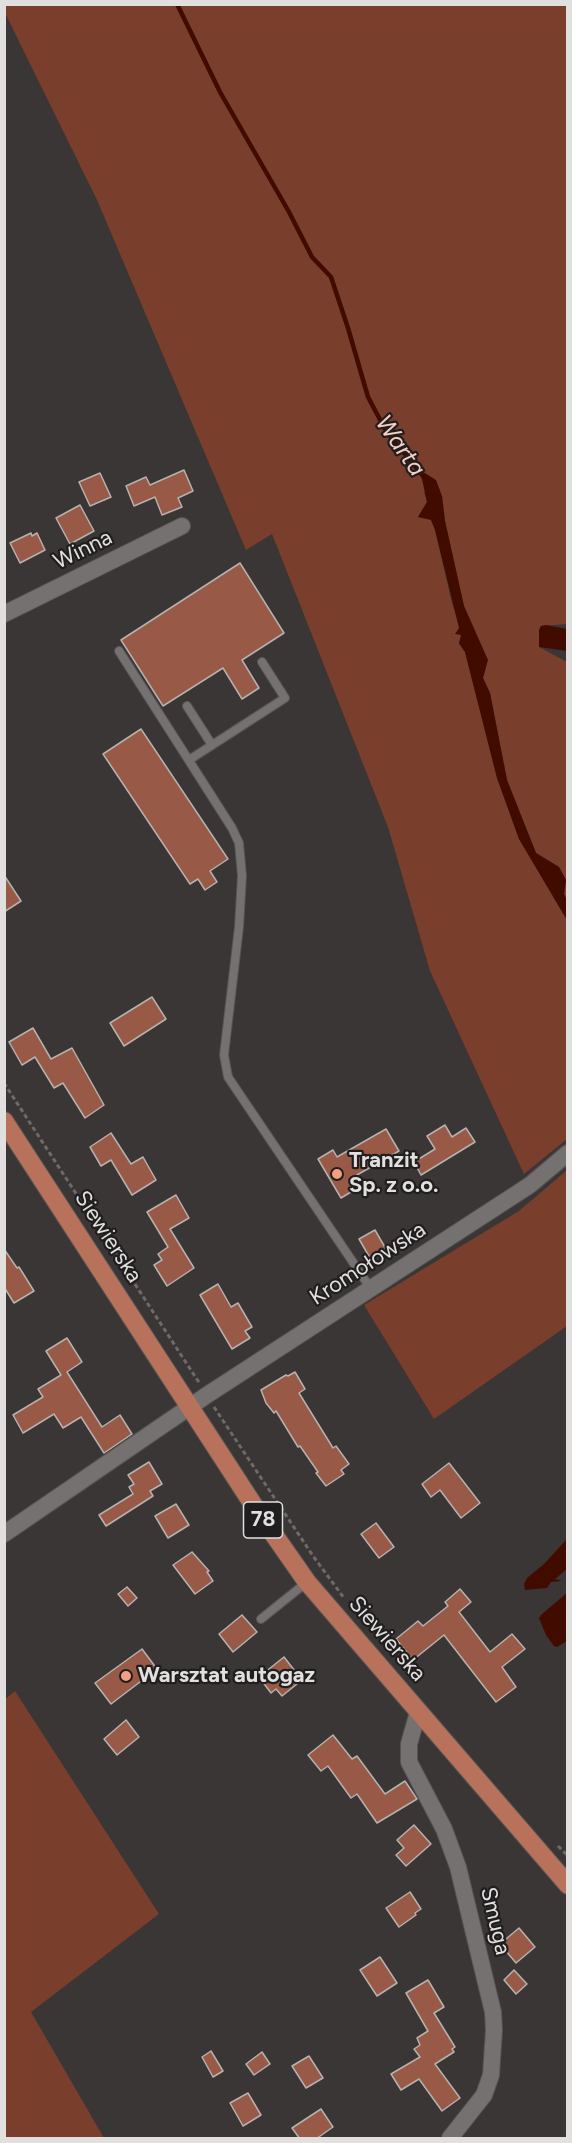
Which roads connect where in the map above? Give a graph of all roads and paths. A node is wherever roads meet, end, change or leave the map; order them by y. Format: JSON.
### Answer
{"nodes":[{"id":1,"x":182,"y":526,"type":"dead end"},
{"id":2,"x":4,"y":614,"type":"edge"},
{"id":3,"x":119,"y":651,"type":"dead end"},
{"id":4,"x":262,"y":662,"type":"dead end"},
{"id":5,"x":187,"y":706,"type":"dead end"},
{"id":6,"x":212,"y":745,"type":"junction"},
{"id":7,"x":189,"y":760,"type":"junction"},
{"id":8,"x":4,"y":1083,"type":"edge"},
{"id":9,"x":4,"y":1121,"type":"edge"},
{"id":10,"x":567,"y":1153,"type":"edge"},
{"id":11,"x":371,"y":1289,"type":"junction"},
{"id":12,"x":207,"y":1395,"type":"junction"},
{"id":13,"x":190,"y":1409,"type":"junction"},
{"id":14,"x":4,"y":1534,"type":"edge"},
{"id":15,"x":307,"y":1582,"type":"junction"},
{"id":16,"x":345,"y":1599,"type":"dead end"},
{"id":17,"x":261,"y":1619,"type":"dead end"},
{"id":18,"x":418,"y":1712,"type":"junction"},
{"id":19,"x":567,"y":1886,"type":"edge"},
{"id":20,"x":450,"y":2139,"type":"edge"}],
"edges":[{"from":1,"to":2,"type":"street","name":"Winna"},
{"from":3,"to":7,"type":"lane"},
{"from":4,"to":6,"type":"lane"},
{"from":5,"to":6,"type":"lane"},
{"from":6,"to":7,"type":"lane"},
{"from":7,"to":11,"type":"lane"},
{"from":8,"to":12,"type":"path"},
{"from":9,"to":13,"type":"main road","name":"Siewierska","number":"78"},
{"from":10,"to":11,"type":"street","name":"Kromołowska"},
{"from":11,"to":12,"type":"street","name":"Kromołowska"},
{"from":12,"to":13,"type":"street","name":"Kromołowska"},
{"from":12,"to":16,"type":"path"},
{"from":13,"to":14,"type":"street"},
{"from":13,"to":15,"type":"main road","name":"Siewierska","number":"78"},
{"from":15,"to":17,"type":"lane"},
{"from":15,"to":18,"type":"main road","name":"Siewierska","number":"78"},
{"from":18,"to":19,"type":"main road","name":"Siewierska","number":"78"},
{"from":18,"to":20,"type":"street","name":"Smuga"}]}
